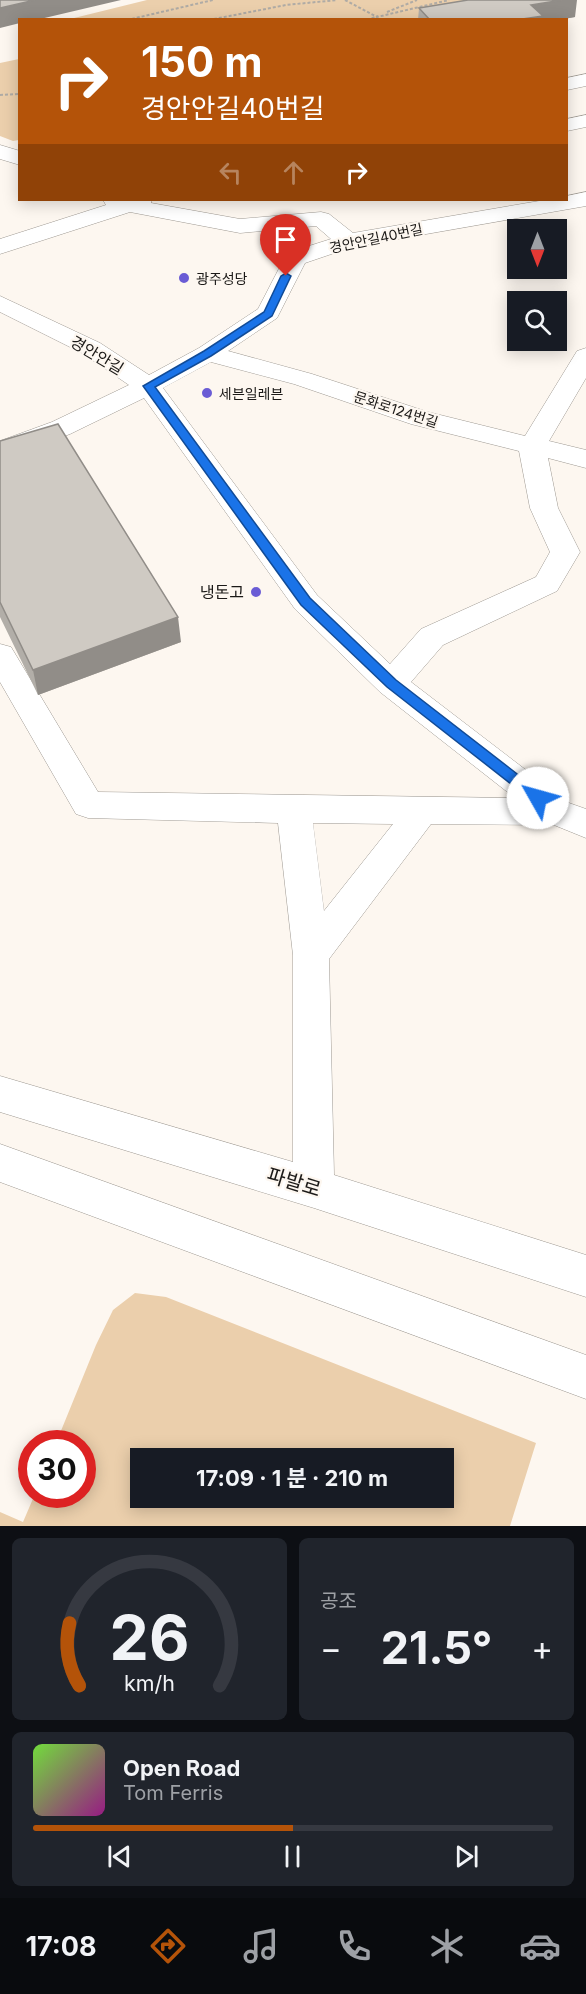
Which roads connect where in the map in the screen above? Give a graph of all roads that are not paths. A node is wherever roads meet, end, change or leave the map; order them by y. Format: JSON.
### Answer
{"nodes":[{"id":1,"x":586,"y":80,"type":"edge"},
{"id":2,"x":568,"y":84,"type":"edge"},
{"id":3,"x":586,"y":122,"type":"edge"},
{"id":4,"x":568,"y":125,"type":"edge"},
{"id":5,"x":0,"y":151,"type":"edge"},
{"id":6,"x":18,"y":158,"type":"edge"},
{"id":7,"x":586,"y":199,"type":"edge"},
{"id":8,"x":130,"y":201,"type":"edge"},
{"id":9,"x":254,"y":201,"type":"edge"},
{"id":10,"x":240,"y":226,"type":"junction"},
{"id":11,"x":348,"y":242,"type":"junction"},
{"id":12,"x":0,"y":247,"type":"edge"},
{"id":13,"x":295,"y":258,"type":"junction"},
{"id":14,"x":0,"y":303,"type":"edge"},
{"id":15,"x":208,"y":353,"type":"junction"},
{"id":16,"x":586,"y":356,"type":"edge"},
{"id":17,"x":148,"y":386,"type":"junction"},
{"id":18,"x":532,"y":447,"type":"junction"},
{"id":19,"x":0,"y":451,"type":"edge"},
{"id":20,"x":586,"y":459,"type":"edge"},
{"id":21,"x":0,"y":655,"type":"edge"},
{"id":22,"x":392,"y":684,"type":"junction"},
{"id":23,"x":294,"y":810,"type":"junction"},
{"id":24,"x":423,"y":810,"type":"junction"},
{"id":25,"x":571,"y":818,"type":"edge"},
{"id":26,"x":311,"y":955,"type":"junction"},
{"id":27,"x":0,"y":1094,"type":"edge"},
{"id":28,"x":0,"y":1163,"type":"edge"},
{"id":29,"x":315,"y":1188,"type":"junction"},
{"id":30,"x":586,"y":1276,"type":"edge"},
{"id":31,"x":586,"y":1377,"type":"edge"}],
"edges":[{"from":1,"to":2,"type":"street"},
{"from":3,"to":4,"type":"street"},
{"from":5,"to":6,"type":"street"},
{"from":7,"to":11,"type":"street","name":"경안안길40번길"},
{"from":8,"to":10,"type":"street"},
{"from":8,"to":12,"type":"street"},
{"from":9,"to":10,"type":"street"},
{"from":10,"to":11,"type":"street"},
{"from":10,"to":13,"type":"street"},
{"from":11,"to":13,"type":"street","name":"경안안길40번길"},
{"from":13,"to":15,"type":"street"},
{"from":14,"to":17,"type":"street","name":"경안안길"},
{"from":15,"to":17,"type":"street"},
{"from":15,"to":18,"type":"street","name":"문화로124번길"},
{"from":16,"to":18,"type":"street"},
{"from":17,"to":19,"type":"street"},
{"from":17,"to":22,"type":"street","name":"경안안길"},
{"from":18,"to":20,"type":"street","name":"문화로124번길"},
{"from":18,"to":22,"type":"street"},
{"from":21,"to":23,"type":"street"},
{"from":22,"to":25,"type":"street","name":"경안안길"},
{"from":23,"to":24,"type":"street"},
{"from":23,"to":26,"type":"street"},
{"from":24,"to":25,"type":"street"},
{"from":24,"to":26,"type":"street"},
{"from":26,"to":29,"type":"street"},
{"from":27,"to":29,"type":"street","name":"파발로"},
{"from":28,"to":31,"type":"street"},
{"from":29,"to":30,"type":"street","name":"파발로"}]}
